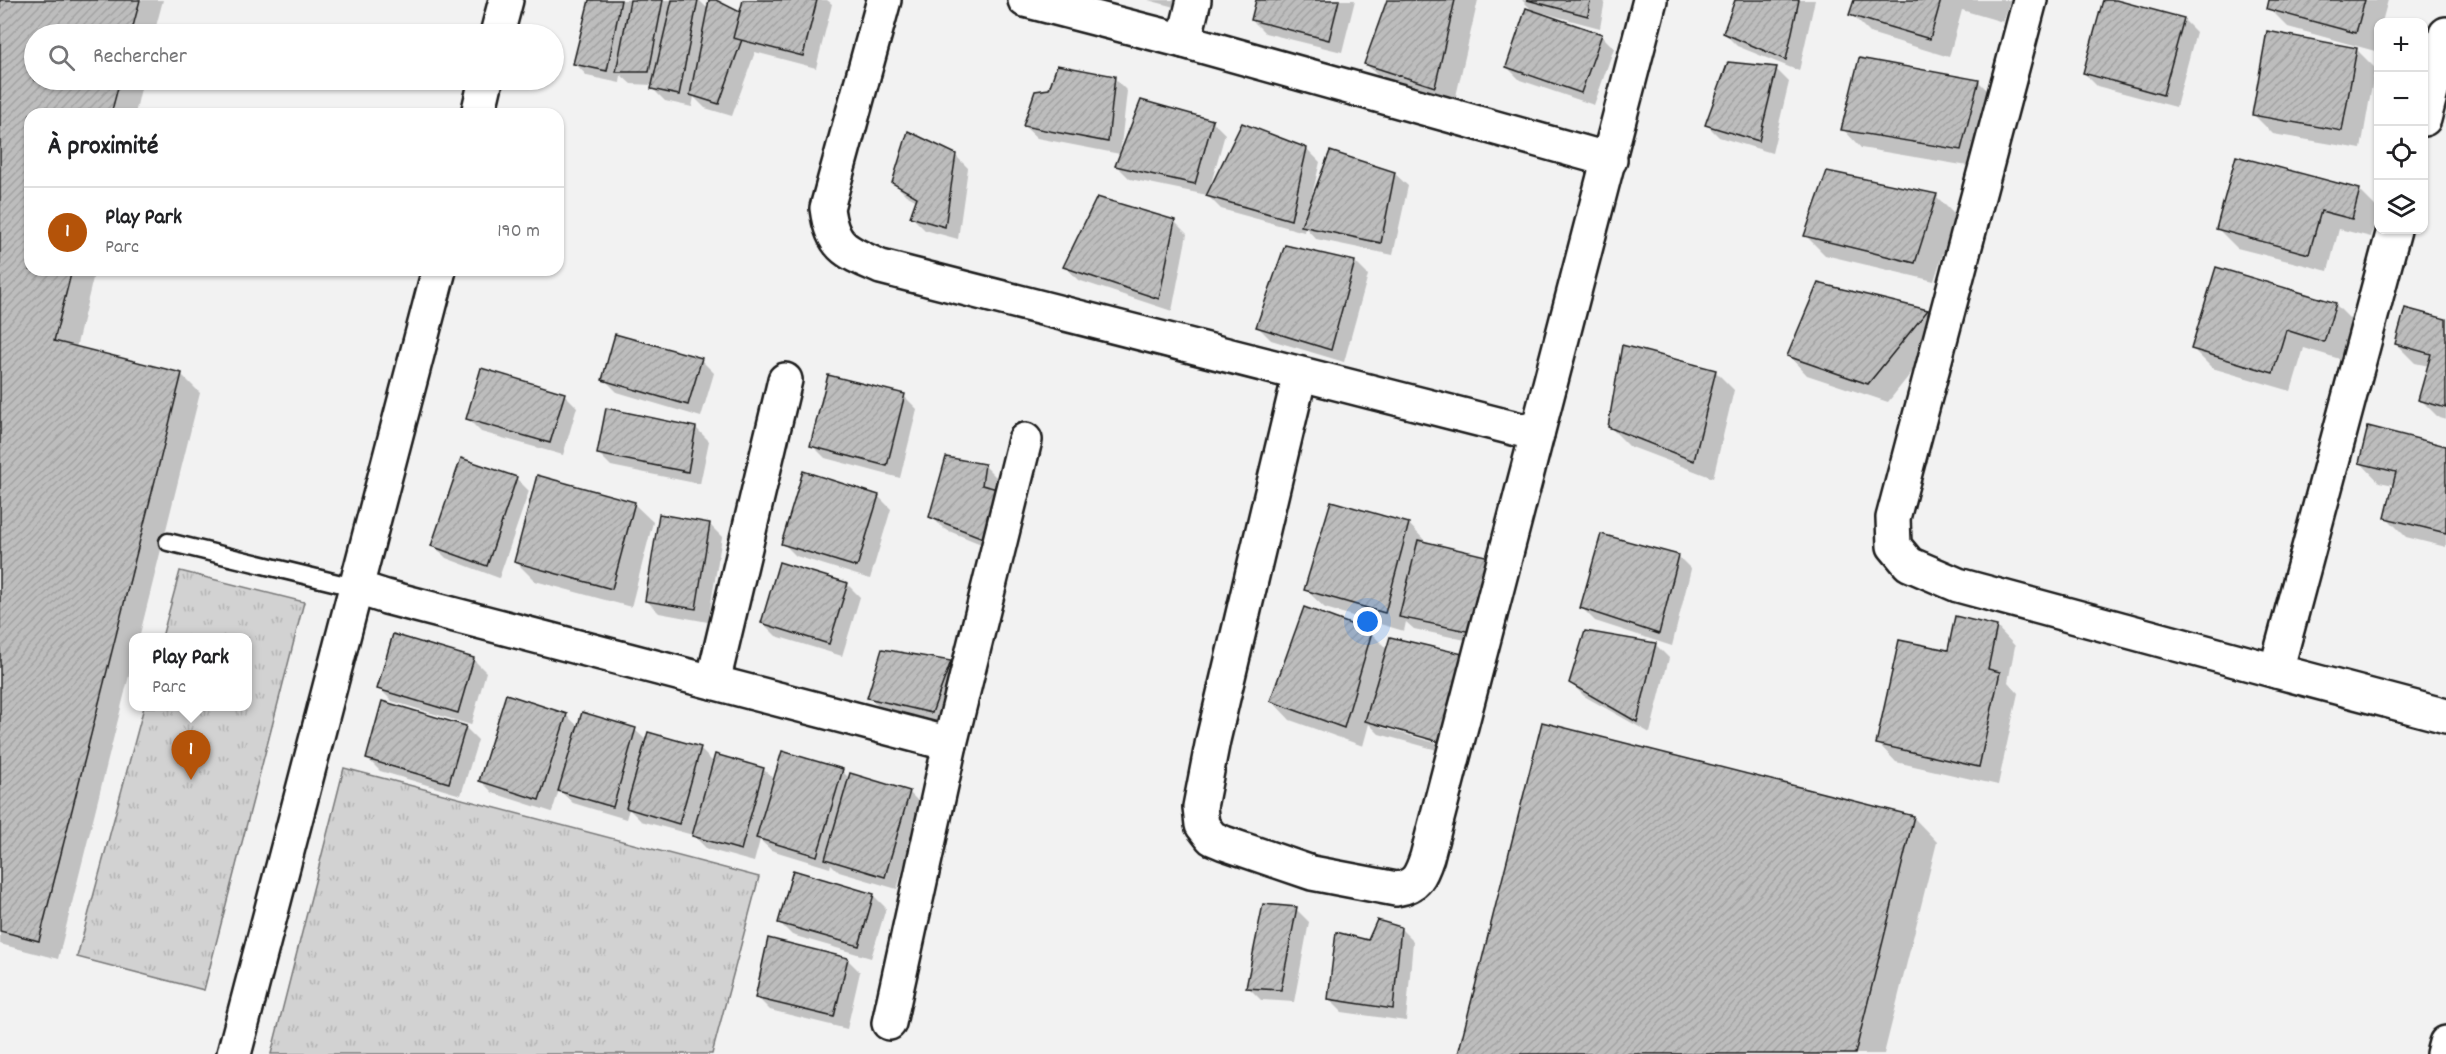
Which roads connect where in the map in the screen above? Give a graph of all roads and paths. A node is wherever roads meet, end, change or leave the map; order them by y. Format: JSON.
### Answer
{"nodes":[{"id":1,"x":506,"y":0,"type":"edge"},
{"id":2,"x":884,"y":0,"type":"edge"},
{"id":3,"x":1024,"y":0,"type":"edge"},
{"id":4,"x":1194,"y":0,"type":"edge"},
{"id":5,"x":1650,"y":0,"type":"edge"},
{"id":6,"x":2030,"y":0,"type":"edge"},
{"id":7,"x":500,"y":24,"type":"edge"},
{"id":8,"x":2446,"y":34,"type":"edge"},
{"id":9,"x":1184,"y":40,"type":"junction"},
{"id":10,"x":484,"y":90,"type":"edge"},
{"id":11,"x":2428,"y":103,"type":"edge"},
{"id":12,"x":479,"y":108,"type":"edge"},
{"id":13,"x":1610,"y":160,"type":"junction"},
{"id":14,"x":2393,"y":234,"type":"edge"},
{"id":15,"x":438,"y":276,"type":"edge"},
{"id":16,"x":1300,"y":374,"type":"junction"},
{"id":17,"x":785,"y":380,"type":"dead end"},
{"id":18,"x":1537,"y":434,"type":"junction"},
{"id":19,"x":1025,"y":440,"type":"dead end"},
{"id":20,"x":168,"y":542,"type":"dead end"},
{"id":21,"x":358,"y":588,"type":"junction"},
{"id":22,"x":2276,"y":671,"type":"junction"},
{"id":23,"x":713,"y":682,"type":"junction"},
{"id":24,"x":2446,"y":716,"type":"edge"},
{"id":25,"x":950,"y":744,"type":"junction"},
{"id":26,"x":889,"y":1023,"type":"dead end"},
{"id":27,"x":2446,"y":1042,"type":"edge"},
{"id":28,"x":234,"y":1054,"type":"edge"},
{"id":29,"x":2443,"y":1054,"type":"edge"}],
"edges":[{"from":1,"to":7,"type":"street"},
{"from":2,"to":16,"type":"street"},
{"from":3,"to":9,"type":"street"},
{"from":4,"to":9,"type":"street"},
{"from":5,"to":13,"type":"street"},
{"from":6,"to":22,"type":"street"},
{"from":8,"to":11,"type":"street"},
{"from":9,"to":13,"type":"street"},
{"from":10,"to":12,"type":"street"},
{"from":13,"to":18,"type":"street"},
{"from":14,"to":22,"type":"street"},
{"from":15,"to":21,"type":"street"},
{"from":16,"to":18,"type":"street"},
{"from":16,"to":18,"type":"street"},
{"from":17,"to":23,"type":"street"},
{"from":19,"to":25,"type":"street"},
{"from":20,"to":21,"type":"lane"},
{"from":21,"to":23,"type":"street"},
{"from":21,"to":28,"type":"street"},
{"from":22,"to":24,"type":"street"},
{"from":23,"to":25,"type":"street"},
{"from":25,"to":26,"type":"street"},
{"from":27,"to":29,"type":"street"}]}
